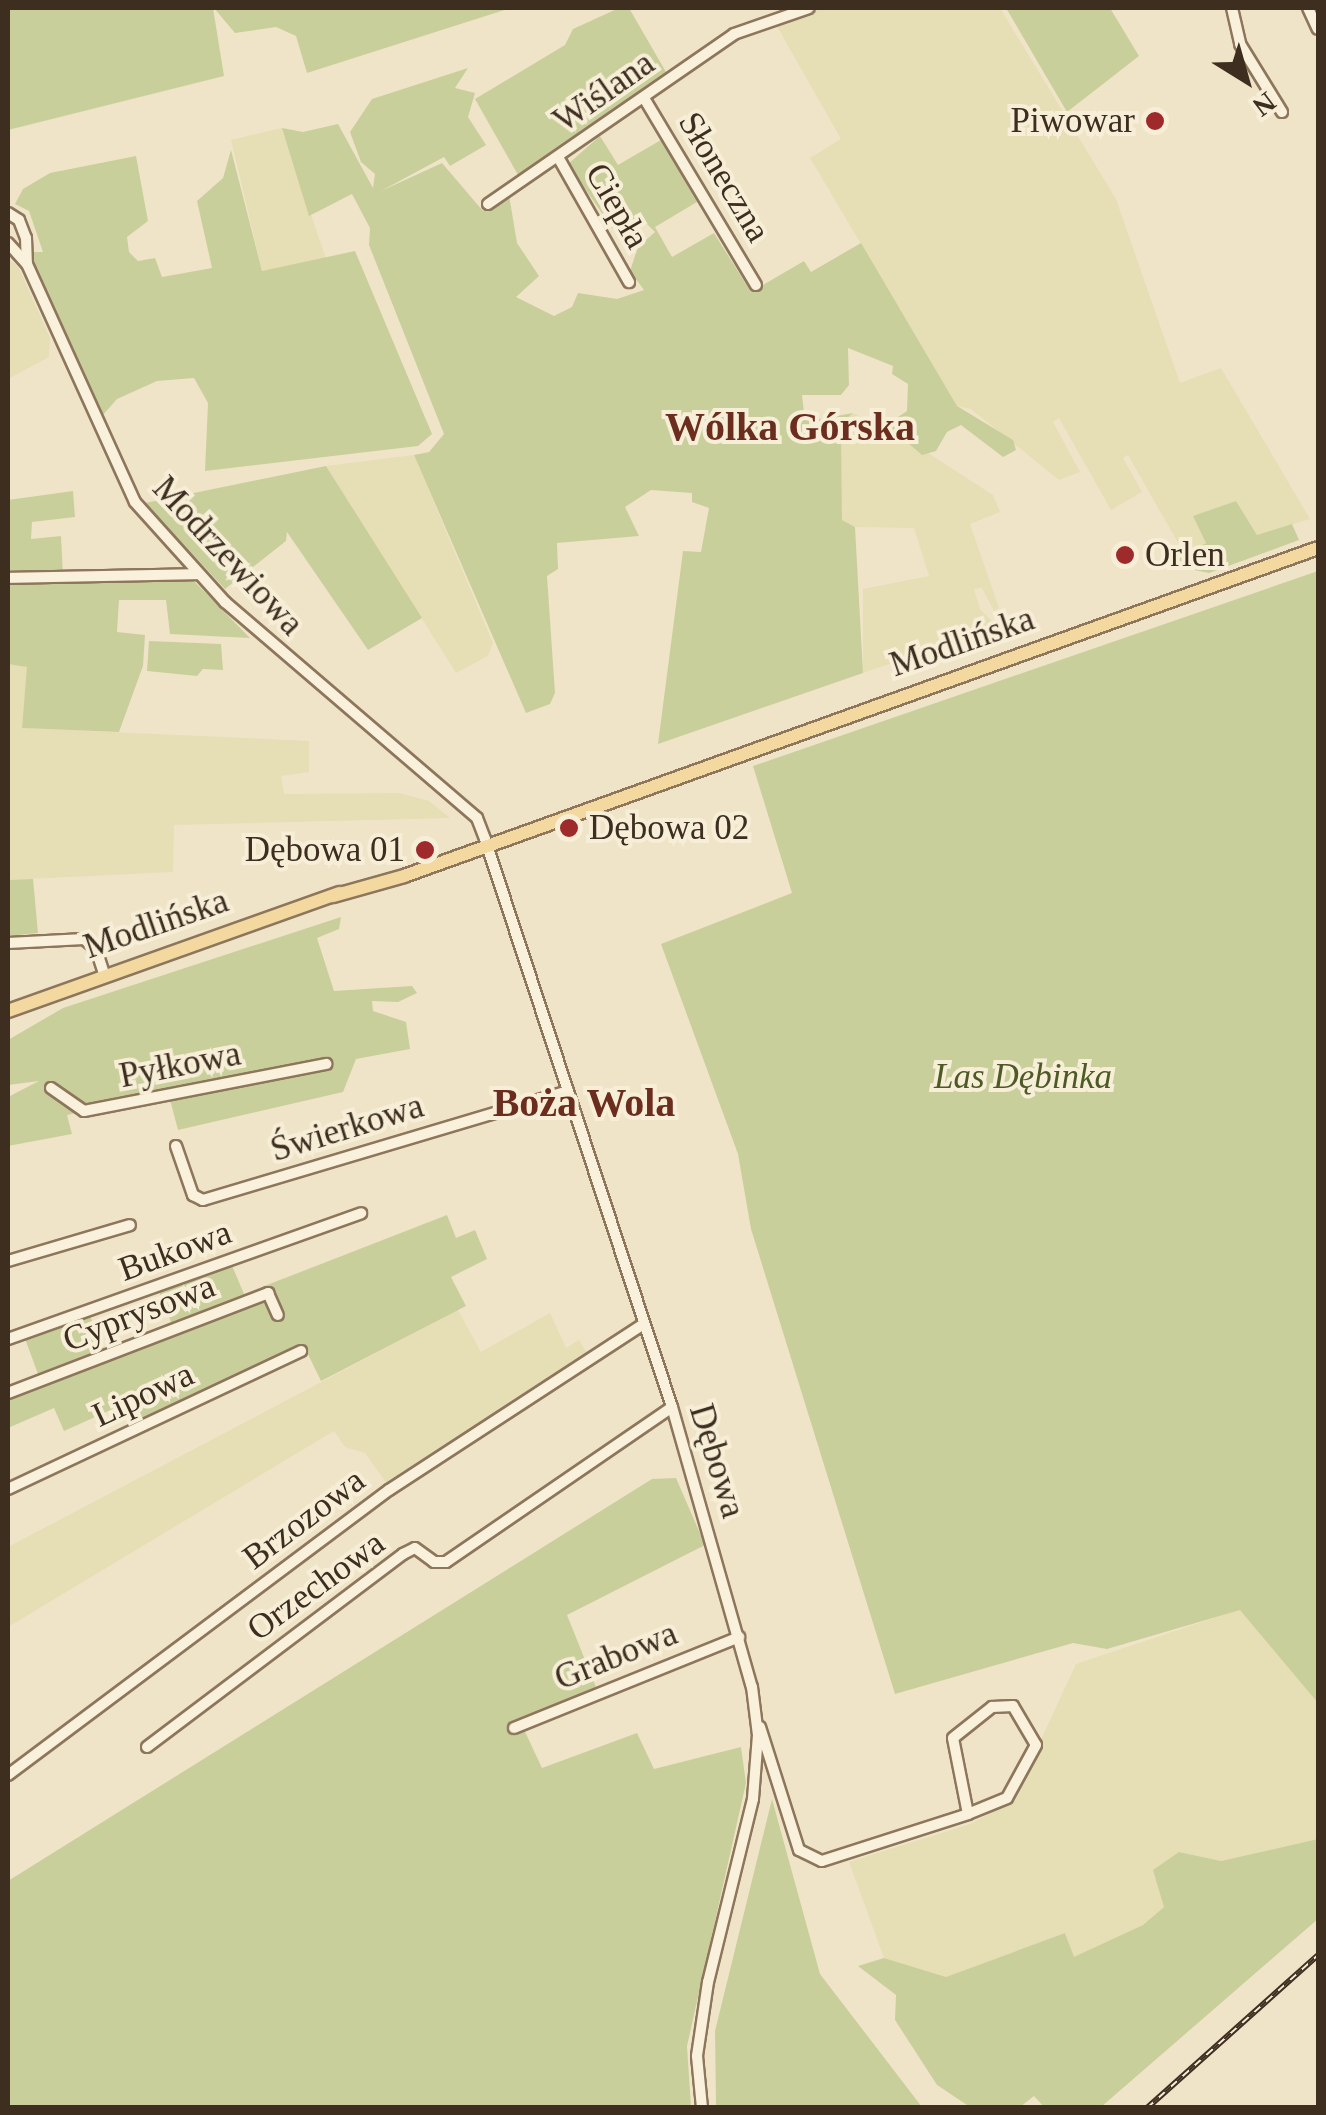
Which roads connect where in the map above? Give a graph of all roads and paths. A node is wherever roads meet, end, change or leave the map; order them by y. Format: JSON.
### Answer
{"nodes":[{"id":1,"x":809,"y":8,"type":"edge"},
{"id":2,"x":1232,"y":8,"type":"edge"},
{"id":3,"x":1308,"y":8,"type":"edge"},
{"id":4,"x":1318,"y":29,"type":"edge"},
{"id":5,"x":644,"y":98,"type":"junction"},
{"id":6,"x":1282,"y":112,"type":"dead end"},
{"id":7,"x":558,"y":157,"type":"junction"},
{"id":8,"x":488,"y":204,"type":"dead end"},
{"id":9,"x":8,"y":213,"type":"edge"},
{"id":10,"x":8,"y":243,"type":"edge"},
{"id":11,"x":27,"y":264,"type":"junction"},
{"id":12,"x":629,"y":282,"type":"dead end"},
{"id":13,"x":756,"y":285,"type":"dead end"},
{"id":14,"x":1318,"y":548,"type":"edge"},
{"id":15,"x":199,"y":574,"type":"junction"},
{"id":16,"x":8,"y":578,"type":"edge"},
{"id":17,"x":486,"y":842,"type":"junction"},
{"id":18,"x":8,"y":943,"type":"edge"},
{"id":19,"x":104,"y":973,"type":"junction"},
{"id":20,"x":56,"y":990,"type":"junction"},
{"id":21,"x":8,"y":1002,"type":"edge"},
{"id":22,"x":8,"y":1011,"type":"edge"},
{"id":23,"x":326,"y":1064,"type":"dead end"},
{"id":24,"x":51,"y":1088,"type":"dead end"},
{"id":25,"x":568,"y":1091,"type":"junction"},
{"id":26,"x":176,"y":1146,"type":"dead end"},
{"id":27,"x":362,"y":1214,"type":"dead end"},
{"id":28,"x":130,"y":1225,"type":"dead end"},
{"id":29,"x":8,"y":1261,"type":"edge"},
{"id":30,"x":278,"y":1315,"type":"dead end"},
{"id":31,"x":644,"y":1324,"type":"junction"},
{"id":32,"x":8,"y":1340,"type":"edge"},
{"id":33,"x":301,"y":1351,"type":"dead end"},
{"id":34,"x":8,"y":1393,"type":"edge"},
{"id":35,"x":672,"y":1407,"type":"junction"},
{"id":36,"x":8,"y":1488,"type":"edge"},
{"id":37,"x":739,"y":1637,"type":"junction"},
{"id":38,"x":755,"y":1716,"type":"junction"},
{"id":39,"x":514,"y":1728,"type":"dead end"},
{"id":40,"x":146,"y":1747,"type":"dead end"},
{"id":41,"x":8,"y":1775,"type":"edge"},
{"id":42,"x":968,"y":1814,"type":"junction"},
{"id":43,"x":702,"y":2108,"type":"edge"}],
"edges":[{"from":1,"to":5,"type":"street","name":"Wiślana"},
{"from":2,"to":6,"type":"street"},
{"from":3,"to":4,"type":"street"},
{"from":5,"to":7,"type":"street","name":"Wiślana"},
{"from":5,"to":13,"type":"street","name":"Słoneczna"},
{"from":7,"to":8,"type":"street","name":"Wiślana"},
{"from":7,"to":12,"type":"street","name":"Ciepła"},
{"from":9,"to":11,"type":"street"},
{"from":10,"to":11,"type":"street","name":"Modrzewiowa"},
{"from":11,"to":15,"type":"street","name":"Modrzewiowa"},
{"from":14,"to":17,"type":"main road","name":"Modlińska"},
{"from":15,"to":16,"type":"street"},
{"from":15,"to":17,"type":"street","name":"Modrzewiowa"},
{"from":17,"to":19,"type":"main road","name":"Modlińska"},
{"from":17,"to":25,"type":"street","name":"Dębowa"},
{"from":18,"to":19,"type":"street"},
{"from":19,"to":20,"type":"main road","name":"Modlińska"},
{"from":20,"to":21,"type":"main road","name":"Modlińska"},
{"from":20,"to":22,"type":"main road","name":"Modlińska"},
{"from":23,"to":24,"type":"street","name":"Pyłkowa"},
{"from":25,"to":26,"type":"street","name":"Świerkowa"},
{"from":25,"to":31,"type":"street","name":"Dębowa"},
{"from":27,"to":32,"type":"street","name":"Bukowa"},
{"from":28,"to":29,"type":"street"},
{"from":30,"to":34,"type":"street","name":"Cyprysowa"},
{"from":31,"to":35,"type":"street","name":"Dębowa"},
{"from":31,"to":41,"type":"street","name":"Brzozowa"},
{"from":33,"to":36,"type":"street","name":"Lipowa"},
{"from":35,"to":37,"type":"street","name":"Dębowa"},
{"from":35,"to":40,"type":"street","name":"Orzechowa"},
{"from":37,"to":38,"type":"street","name":"Dębowa"},
{"from":37,"to":39,"type":"street","name":"Grabowa"},
{"from":38,"to":42,"type":"street"},
{"from":38,"to":43,"type":"street","name":"Dębowa"},
{"from":42,"to":42,"type":"street"}]}
